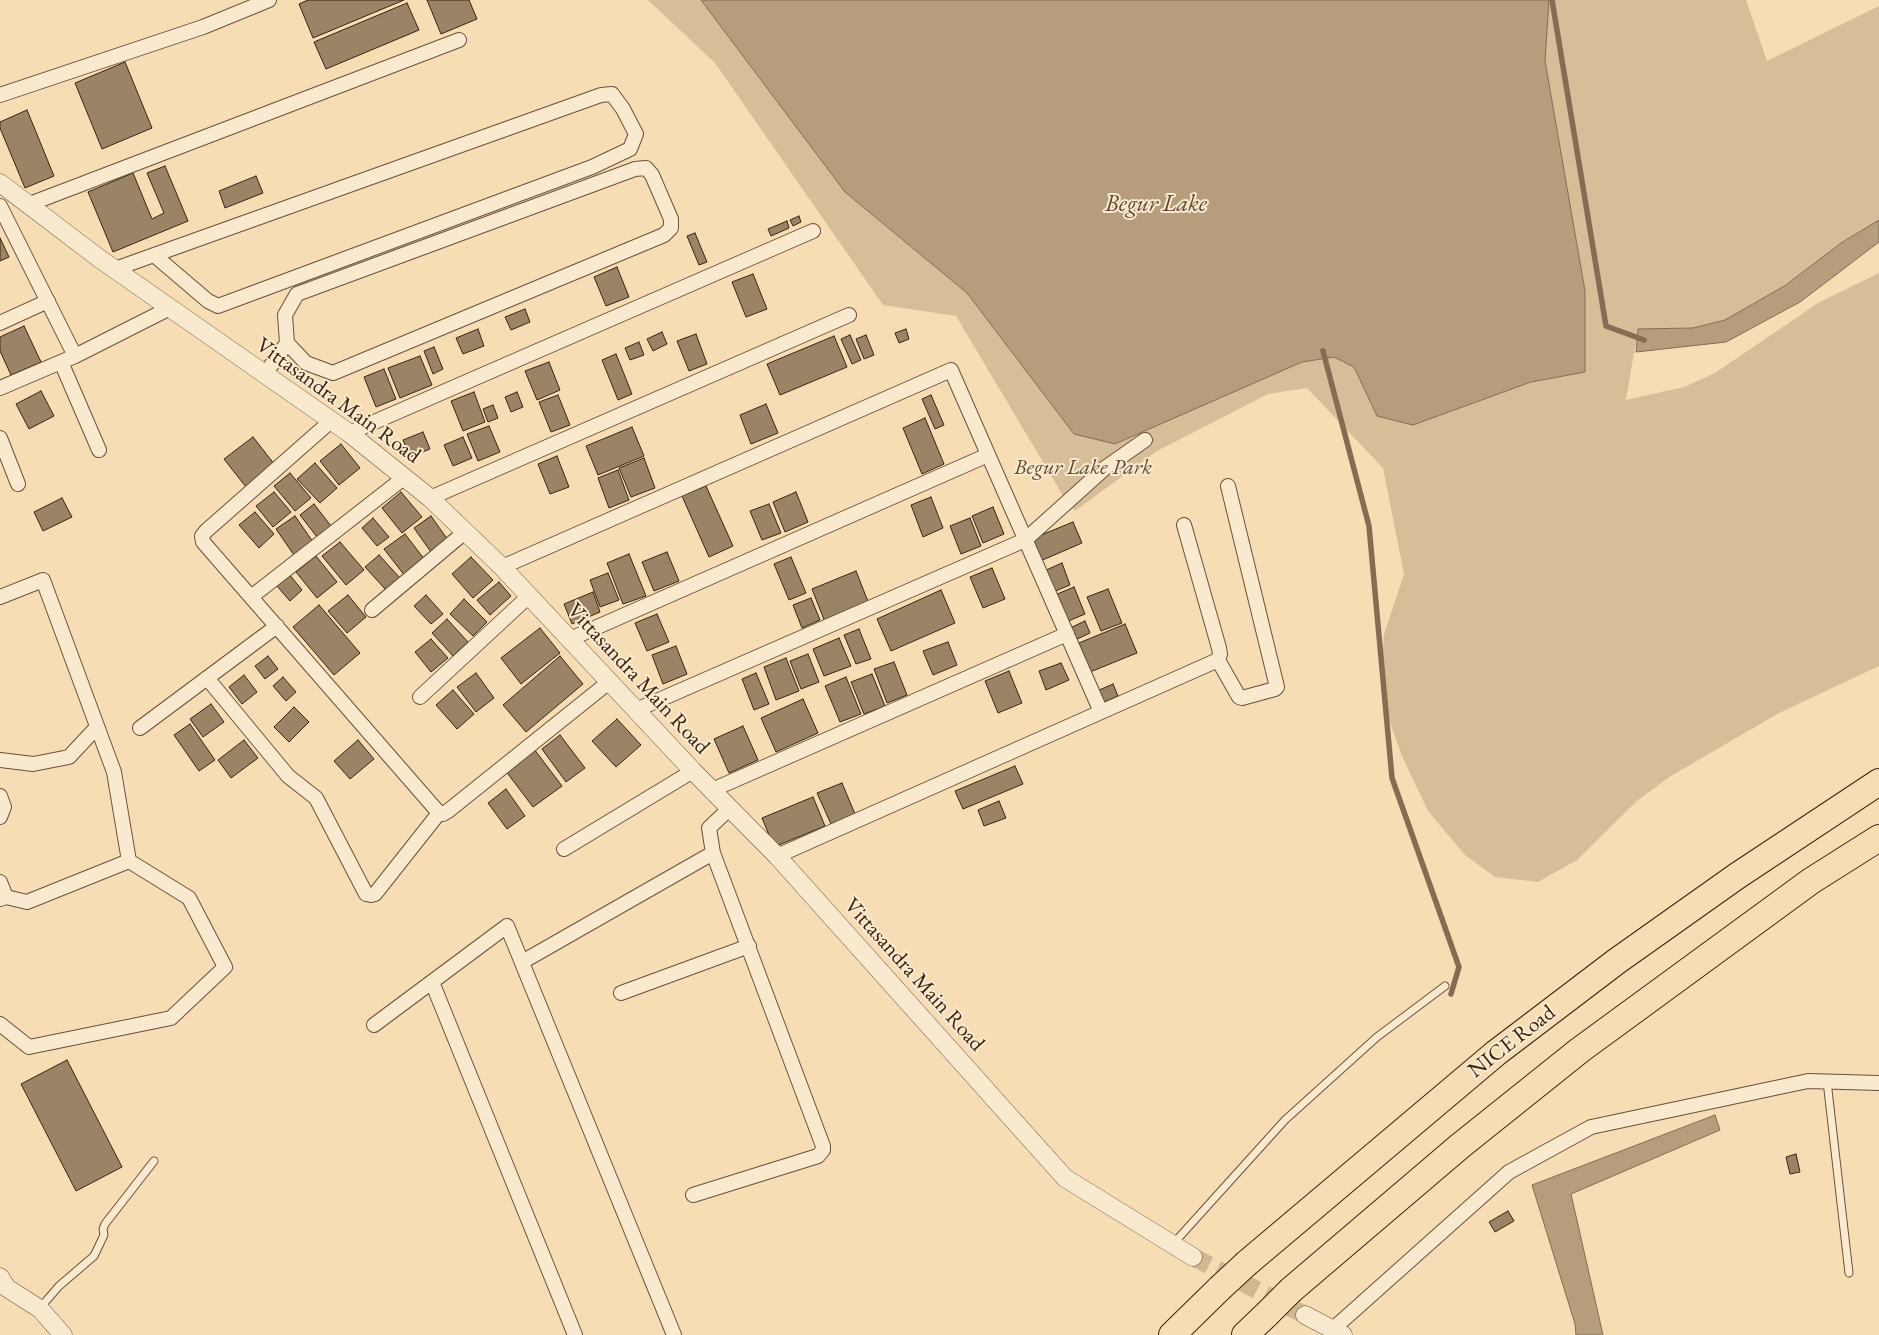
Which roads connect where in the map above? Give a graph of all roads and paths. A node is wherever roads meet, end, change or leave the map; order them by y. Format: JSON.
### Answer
{"nodes":[{"id":1,"x":269,"y":0,"type":"edge"},
{"id":2,"x":459,"y":40,"type":"dead end"},
{"id":3,"x":0,"y":95,"type":"edge"},
{"id":4,"x":0,"y":183,"type":"edge"},
{"id":5,"x":27,"y":205,"type":"junction"},
{"id":6,"x":0,"y":206,"type":"edge"},
{"id":7,"x":813,"y":230,"type":"dead end"},
{"id":8,"x":154,"y":255,"type":"junction"},
{"id":9,"x":115,"y":269,"type":"junction"},
{"id":10,"x":48,"y":301,"type":"junction"},
{"id":11,"x":170,"y":308,"type":"junction"},
{"id":12,"x":848,"y":315,"type":"dead end"},
{"id":13,"x":0,"y":323,"type":"edge"},
{"id":14,"x":287,"y":343,"type":"junction"},
{"id":15,"x":75,"y":356,"type":"junction"},
{"id":16,"x":61,"y":362,"type":"junction"},
{"id":17,"x":264,"y":374,"type":"junction"},
{"id":18,"x":0,"y":388,"type":"edge"},
{"id":19,"x":332,"y":421,"type":"junction"},
{"id":20,"x":349,"y":433,"type":"junction"},
{"id":21,"x":0,"y":438,"type":"edge"},
{"id":22,"x":1145,"y":440,"type":"dead end"},
{"id":23,"x":99,"y":450,"type":"dead end"},
{"id":24,"x":988,"y":455,"type":"junction"},
{"id":25,"x":405,"y":477,"type":"junction"},
{"id":26,"x":18,"y":484,"type":"dead end"},
{"id":27,"x":1228,"y":486,"type":"dead end"},
{"id":28,"x":430,"y":498,"type":"junction"},
{"id":29,"x":1184,"y":525,"type":"dead end"},
{"id":30,"x":465,"y":532,"type":"junction"},
{"id":31,"x":1025,"y":540,"type":"junction"},
{"id":32,"x":502,"y":567,"type":"junction"},
{"id":33,"x":529,"y":596,"type":"junction"},
{"id":34,"x":0,"y":597,"type":"edge"},
{"id":35,"x":251,"y":597,"type":"junction"},
{"id":36,"x":372,"y":610,"type":"dead end"},
{"id":37,"x":277,"y":626,"type":"junction"},
{"id":38,"x":1067,"y":634,"type":"junction"},
{"id":39,"x":570,"y":639,"type":"junction"},
{"id":40,"x":1218,"y":660,"type":"junction"},
{"id":41,"x":207,"y":678,"type":"junction"},
{"id":42,"x":609,"y":682,"type":"junction"},
{"id":43,"x":420,"y":697,"type":"dead end"},
{"id":44,"x":636,"y":710,"type":"junction"},
{"id":45,"x":1102,"y":712,"type":"junction"},
{"id":46,"x":97,"y":727,"type":"junction"},
{"id":47,"x":140,"y":728,"type":"dead end"},
{"id":48,"x":0,"y":760,"type":"edge"},
{"id":49,"x":693,"y":771,"type":"junction"},
{"id":50,"x":1879,"y":782,"type":"edge"},
{"id":51,"x":712,"y":790,"type":"junction"},
{"id":52,"x":0,"y":796,"type":"edge"},
{"id":53,"x":730,"y":808,"type":"junction"},
{"id":54,"x":439,"y":813,"type":"junction"},
{"id":55,"x":0,"y":817,"type":"edge"},
{"id":56,"x":1879,"y":838,"type":"edge"},
{"id":57,"x":564,"y":849,"type":"dead end"},
{"id":58,"x":713,"y":853,"type":"junction"},
{"id":59,"x":777,"y":856,"type":"junction"},
{"id":60,"x":129,"y":861,"type":"junction"},
{"id":61,"x":0,"y":882,"type":"edge"},
{"id":62,"x":3,"y":898,"type":"edge"},
{"id":63,"x":749,"y":946,"type":"junction"},
{"id":64,"x":522,"y":962,"type":"junction"},
{"id":65,"x":432,"y":982,"type":"junction"},
{"id":66,"x":1445,"y":986,"type":"dead end"},
{"id":67,"x":621,"y":993,"type":"dead end"},
{"id":68,"x":0,"y":1024,"type":"edge"},
{"id":69,"x":374,"y":1025,"type":"dead end"},
{"id":70,"x":1827,"y":1082,"type":"junction"},
{"id":71,"x":1879,"y":1083,"type":"edge"},
{"id":72,"x":154,"y":1161,"type":"dead end"},
{"id":73,"x":693,"y":1195,"type":"dead end"},
{"id":74,"x":1173,"y":1244,"type":"junction"},
{"id":75,"x":1193,"y":1256,"type":"tunnel mouth"},
{"id":76,"x":1849,"y":1273,"type":"dead end"},
{"id":77,"x":2,"y":1286,"type":"edge"},
{"id":78,"x":40,"y":1308,"type":"junction"},
{"id":79,"x":1305,"y":1315,"type":"tunnel mouth"},
{"id":80,"x":1338,"y":1332,"type":"edge"},
{"id":81,"x":63,"y":1335,"type":"edge"},
{"id":82,"x":575,"y":1335,"type":"edge"},
{"id":83,"x":674,"y":1335,"type":"edge"},
{"id":84,"x":1172,"y":1335,"type":"edge"},
{"id":85,"x":1245,"y":1335,"type":"edge"}],
"edges":[{"from":1,"to":3,"type":"street"},
{"from":2,"to":5,"type":"street"},
{"from":4,"to":5,"type":"street","name":"Vittasandra Main Road"},
{"from":5,"to":9,"type":"street","name":"Vittasandra Main Road"},
{"from":6,"to":10,"type":"street"},
{"from":7,"to":20,"type":"street"},
{"from":8,"to":8,"type":"street"},
{"from":8,"to":9,"type":"street"},
{"from":9,"to":11,"type":"street","name":"Vittasandra Main Road"},
{"from":10,"to":13,"type":"street"},
{"from":10,"to":15,"type":"street"},
{"from":11,"to":15,"type":"street"},
{"from":11,"to":17,"type":"street","name":"Vittasandra Main Road"},
{"from":12,"to":28,"type":"street"},
{"from":14,"to":14,"type":"street"},
{"from":14,"to":17,"type":"street"},
{"from":15,"to":16,"type":"street"},
{"from":16,"to":18,"type":"street"},
{"from":16,"to":23,"type":"street"},
{"from":17,"to":19,"type":"street","name":"Vittasandra Main Road"},
{"from":19,"to":20,"type":"street","name":"Vittasandra Main Road"},
{"from":19,"to":35,"type":"street"},
{"from":20,"to":25,"type":"street","name":"Vittasandra Main Road"},
{"from":21,"to":26,"type":"street"},
{"from":22,"to":31,"type":"street"},
{"from":24,"to":31,"type":"street"},
{"from":24,"to":32,"type":"street"},
{"from":24,"to":39,"type":"street"},
{"from":25,"to":28,"type":"street","name":"Vittasandra Main Road"},
{"from":25,"to":35,"type":"street"},
{"from":27,"to":40,"type":"street"},
{"from":28,"to":30,"type":"street","name":"Vittasandra Main Road"},
{"from":29,"to":40,"type":"street"},
{"from":30,"to":32,"type":"street","name":"Vittasandra Main Road"},
{"from":30,"to":36,"type":"street"},
{"from":31,"to":38,"type":"street"},
{"from":31,"to":44,"type":"street"},
{"from":32,"to":33,"type":"street","name":"Vittasandra Main Road"},
{"from":33,"to":39,"type":"street","name":"Vittasandra Main Road"},
{"from":33,"to":43,"type":"street"},
{"from":34,"to":46,"type":"street"},
{"from":35,"to":37,"type":"street"},
{"from":37,"to":41,"type":"street"},
{"from":37,"to":54,"type":"street"},
{"from":38,"to":45,"type":"street"},
{"from":38,"to":51,"type":"street"},
{"from":39,"to":42,"type":"street","name":"Vittasandra Main Road"},
{"from":40,"to":45,"type":"street"},
{"from":41,"to":47,"type":"street"},
{"from":41,"to":54,"type":"street"},
{"from":42,"to":44,"type":"street","name":"Vittasandra Main Road"},
{"from":42,"to":54,"type":"street"},
{"from":44,"to":49,"type":"street","name":"Vittasandra Main Road"},
{"from":45,"to":59,"type":"street"},
{"from":46,"to":48,"type":"street"},
{"from":46,"to":60,"type":"street"},
{"from":49,"to":51,"type":"street","name":"Vittasandra Main Road"},
{"from":49,"to":57,"type":"street"},
{"from":50,"to":84,"type":"highway","name":"NICE Road","bridge":true},
{"from":51,"to":53,"type":"street","name":"Vittasandra Main Road"},
{"from":52,"to":55,"type":"street"},
{"from":53,"to":58,"type":"street"},
{"from":53,"to":59,"type":"street","name":"Vittasandra Main Road"},
{"from":56,"to":85,"type":"highway","bridge":true},
{"from":58,"to":63,"type":"street"},
{"from":58,"to":64,"type":"street"},
{"from":59,"to":74,"type":"street","name":"Vittasandra Main Road"},
{"from":60,"to":62,"type":"street"},
{"from":60,"to":68,"type":"street"},
{"from":61,"to":62,"type":"street"},
{"from":63,"to":67,"type":"street"},
{"from":63,"to":73,"type":"street"},
{"from":64,"to":65,"type":"street"},
{"from":64,"to":83,"type":"street"},
{"from":65,"to":69,"type":"street"},
{"from":65,"to":82,"type":"street"},
{"from":66,"to":74,"type":"lane"},
{"from":70,"to":71,"type":"street"},
{"from":70,"to":76,"type":"lane"},
{"from":70,"to":80,"type":"street"},
{"from":72,"to":78,"type":"lane"},
{"from":74,"to":75,"type":"street","name":"Vittasandra Main Road"},
{"from":77,"to":78,"type":"street"},
{"from":78,"to":81,"type":"street"},
{"from":79,"to":80,"type":"street"}]}
